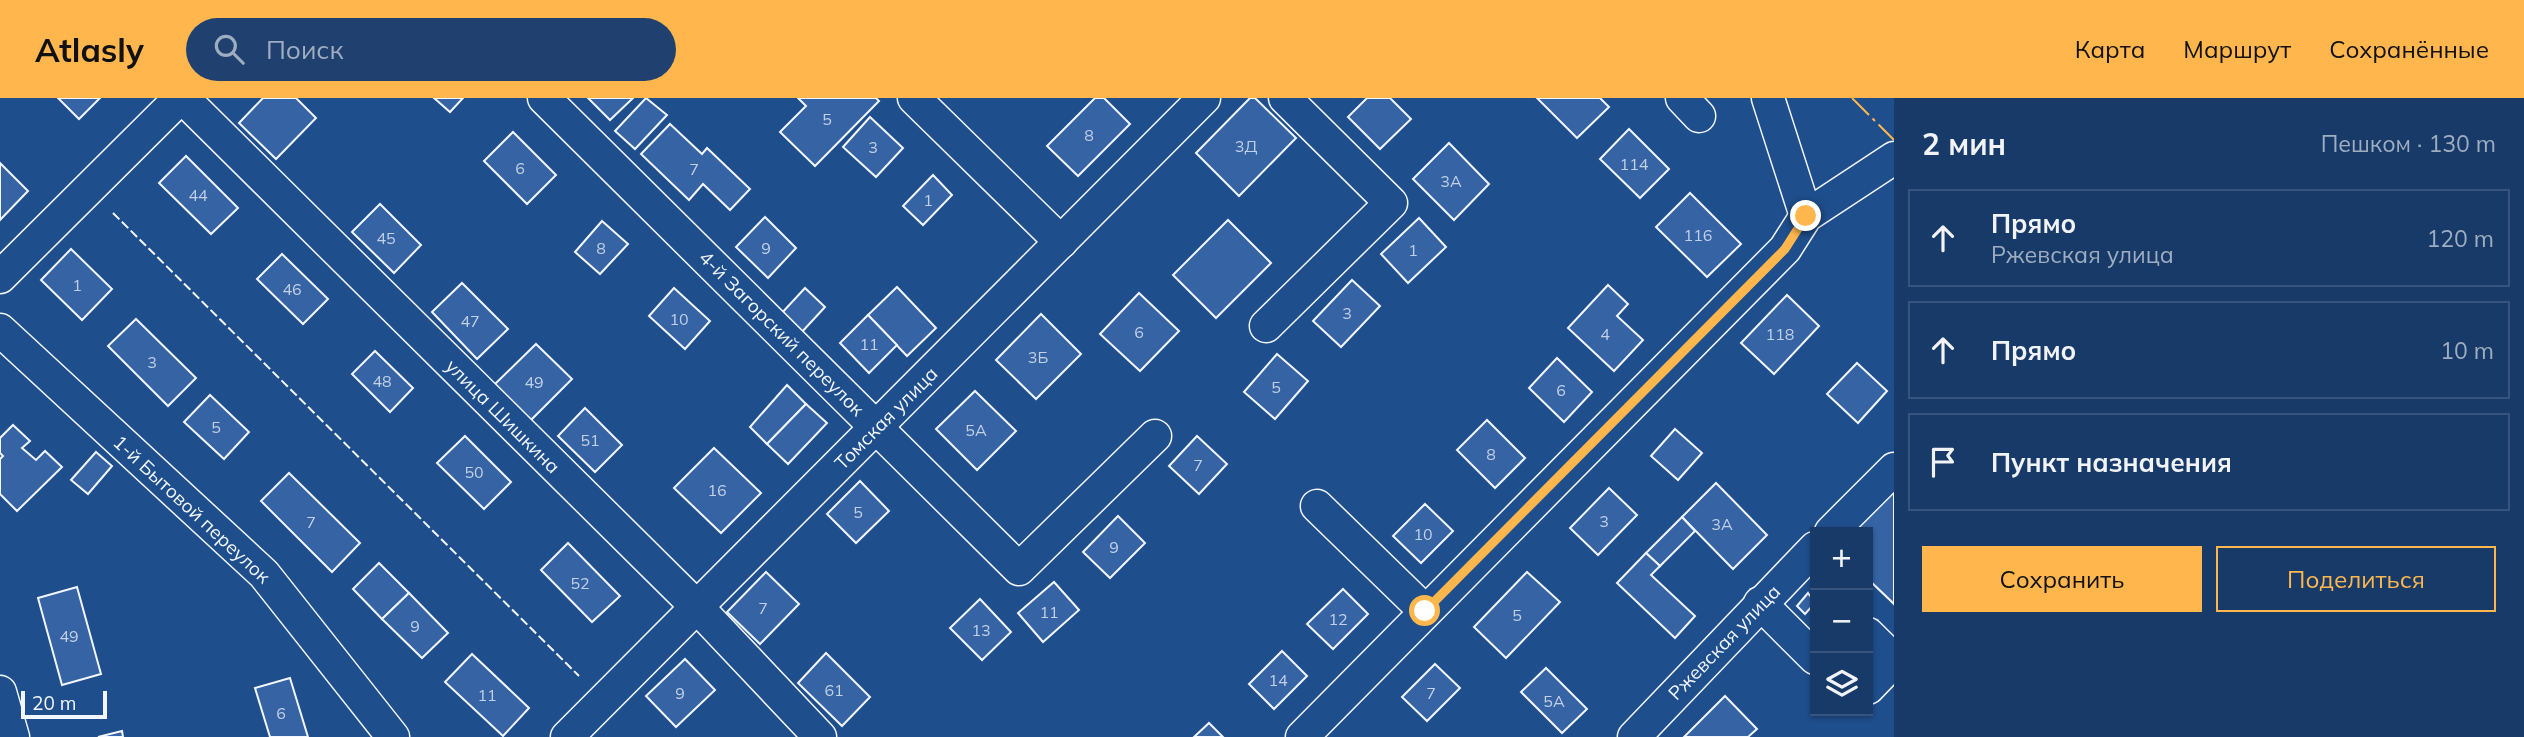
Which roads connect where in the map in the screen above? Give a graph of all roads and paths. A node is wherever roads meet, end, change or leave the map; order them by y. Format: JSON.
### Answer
{"nodes":[{"id":1,"x":182,"y":98,"type":"edge"},
{"id":2,"x":544,"y":98,"type":"edge"},
{"id":3,"x":914,"y":98,"type":"edge"},
{"id":4,"x":1204,"y":98,"type":"edge"},
{"id":5,"x":1285,"y":98,"type":"edge"},
{"id":6,"x":1768,"y":98,"type":"edge"},
{"id":7,"x":1894,"y":158,"type":"edge"},
{"id":8,"x":1806,"y":216,"type":"junction"},
{"id":9,"x":1061,"y":242,"type":"junction"},
{"id":10,"x":0,"y":277,"type":"edge"},
{"id":11,"x":1266,"y":326,"type":"dead end"},
{"id":12,"x":0,"y":330,"type":"edge"},
{"id":13,"x":878,"y":427,"type":"junction"},
{"id":14,"x":1155,"y":436,"type":"dead end"},
{"id":15,"x":1894,"y":469,"type":"edge"},
{"id":16,"x":1317,"y":506,"type":"dead end"},
{"id":17,"x":1836,"y":527,"type":"edge"},
{"id":18,"x":1810,"y":565,"type":"edge"},
{"id":19,"x":1760,"y":603,"type":"junction"},
{"id":20,"x":698,"y":608,"type":"junction"},
{"id":21,"x":1425,"y":611,"type":"junction"},
{"id":22,"x":1873,"y":639,"type":"edge"},
{"id":23,"x":1810,"y":653,"type":"edge"},
{"id":24,"x":1894,"y":661,"type":"edge"},
{"id":25,"x":1873,"y":683,"type":"edge"},
{"id":26,"x":0,"y":692,"type":"edge"},
{"id":27,"x":390,"y":736,"type":"edge"},
{"id":28,"x":13,"y":737,"type":"edge"},
{"id":29,"x":568,"y":737,"type":"edge"},
{"id":30,"x":820,"y":737,"type":"edge"},
{"id":31,"x":1302,"y":737,"type":"edge"},
{"id":32,"x":1634,"y":737,"type":"edge"}],
"edges":[{"from":1,"to":10,"type":"street"},
{"from":1,"to":20,"type":"street","name":"улица Шишкина"},
{"from":2,"to":13,"type":"street","name":"4-й Загорский переулок"},
{"from":3,"to":9,"type":"street"},
{"from":4,"to":9,"type":"street","name":"Томская улица"},
{"from":5,"to":11,"type":"street"},
{"from":6,"to":8,"type":"street"},
{"from":7,"to":8,"type":"street"},
{"from":8,"to":21,"type":"street"},
{"from":9,"to":13,"type":"street","name":"Томская улица"},
{"from":12,"to":27,"type":"street","name":"1-й Бытовой переулок"},
{"from":13,"to":14,"type":"street","name":"4-й Загорский переулок"},
{"from":13,"to":20,"type":"street","name":"Томская улица"},
{"from":15,"to":17,"type":"street"},
{"from":16,"to":21,"type":"street"},
{"from":18,"to":19,"type":"street","name":"Ржевская улица"},
{"from":19,"to":23,"type":"street"},
{"from":19,"to":32,"type":"street","name":"Ржевская улица"},
{"from":20,"to":29,"type":"street","name":"Томская улица"},
{"from":20,"to":30,"type":"street","name":"улица Шишкина"},
{"from":21,"to":31,"type":"street"},
{"from":22,"to":24,"type":"street"},
{"from":24,"to":25,"type":"street"},
{"from":26,"to":28,"type":"street"}]}
